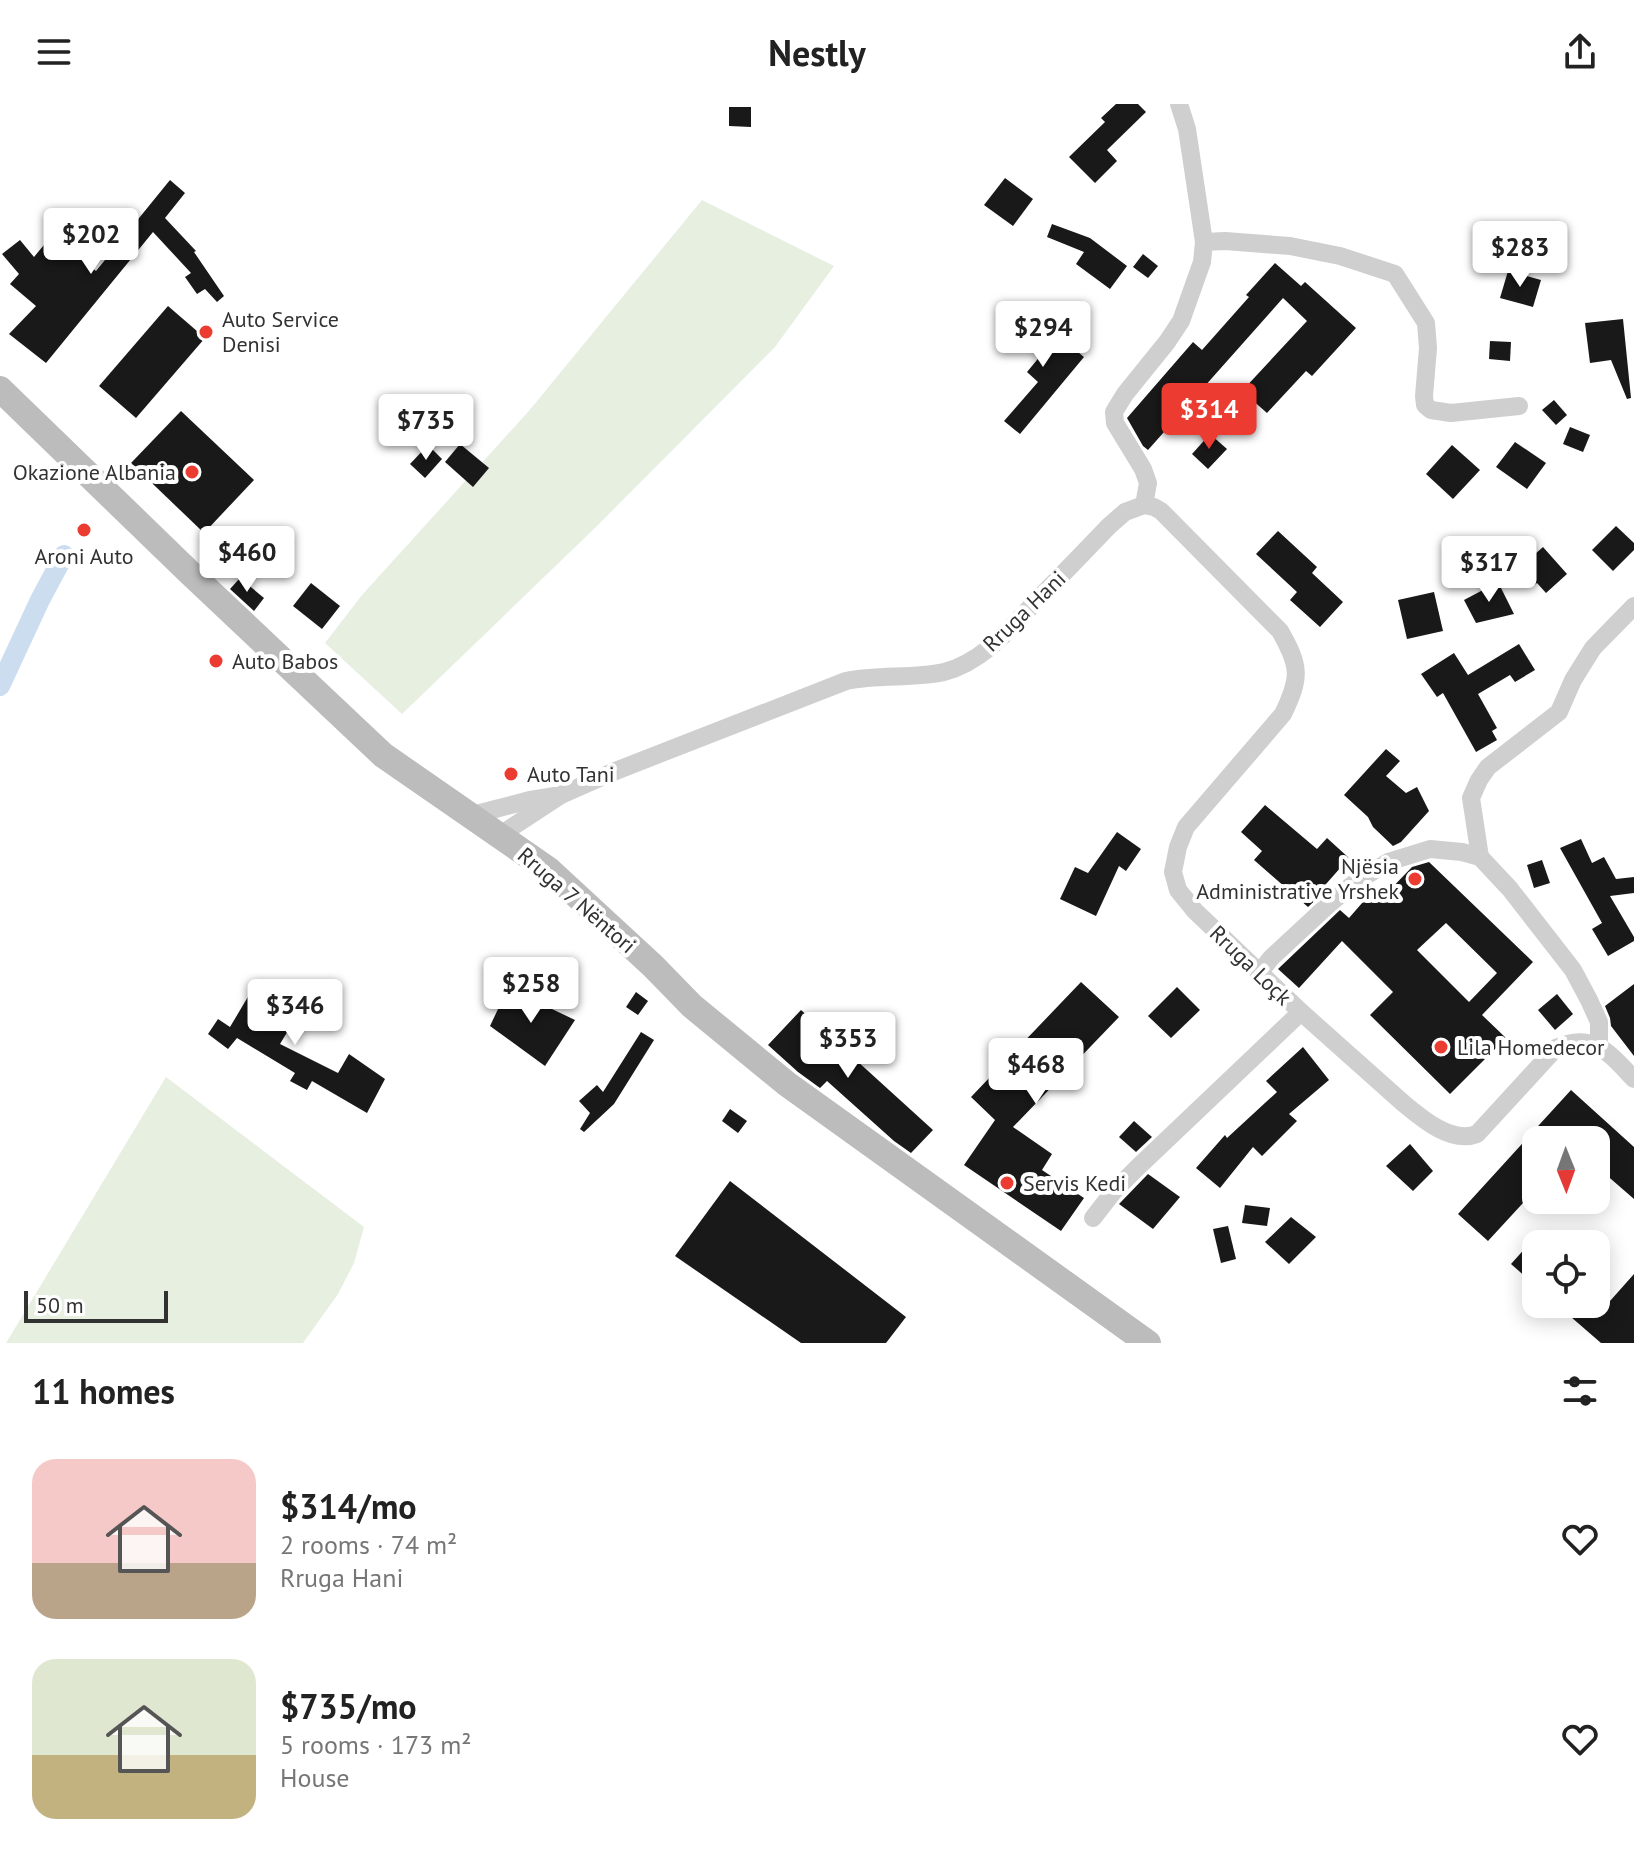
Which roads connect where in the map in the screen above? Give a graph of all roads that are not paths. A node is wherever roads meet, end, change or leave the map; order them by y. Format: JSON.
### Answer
{"nodes":[{"id":1,"x":1179,"y":104,"type":"edge"},
{"id":2,"x":1204,"y":242,"type":"junction"},
{"id":3,"x":0,"y":389,"type":"edge"},
{"id":4,"x":1519,"y":406,"type":"dead end"},
{"id":5,"x":1144,"y":505,"type":"junction"},
{"id":6,"x":1634,"y":606,"type":"edge"},
{"id":7,"x":561,"y":795,"type":"junction"},
{"id":8,"x":472,"y":815,"type":"junction"},
{"id":9,"x":500,"y":835,"type":"junction"},
{"id":10,"x":1480,"y":857,"type":"junction"},
{"id":11,"x":1260,"y":972,"type":"junction"},
{"id":12,"x":1301,"y":1012,"type":"junction"},
{"id":13,"x":1599,"y":1046,"type":"junction"},
{"id":14,"x":1634,"y":1079,"type":"edge"},
{"id":15,"x":1093,"y":1218,"type":"dead end"},
{"id":16,"x":1148,"y":1343,"type":"edge"}],
"edges":[{"from":1,"to":2,"type":"street"},
{"from":2,"to":4,"type":"street"},
{"from":2,"to":5,"type":"street"},
{"from":3,"to":8,"type":"main road","name":"Rruga 7 Nëntori"},
{"from":5,"to":7,"type":"street","name":"Rruga Hani"},
{"from":5,"to":11,"type":"street","name":"Rruga Loçk"},
{"from":6,"to":10,"type":"street"},
{"from":7,"to":8,"type":"street","name":"Rruga Hani"},
{"from":7,"to":9,"type":"street","name":"Rruga Hani"},
{"from":8,"to":9,"type":"main road","name":"Rruga 7 Nëntori"},
{"from":9,"to":16,"type":"main road","name":"Rruga 7 Nëntori"},
{"from":10,"to":11,"type":"street"},
{"from":10,"to":13,"type":"street"},
{"from":11,"to":12,"type":"street","name":"Rruga Loçk"},
{"from":12,"to":13,"type":"street","name":"Rruga Loçk"},
{"from":12,"to":15,"type":"street"},
{"from":13,"to":14,"type":"street"}]}
